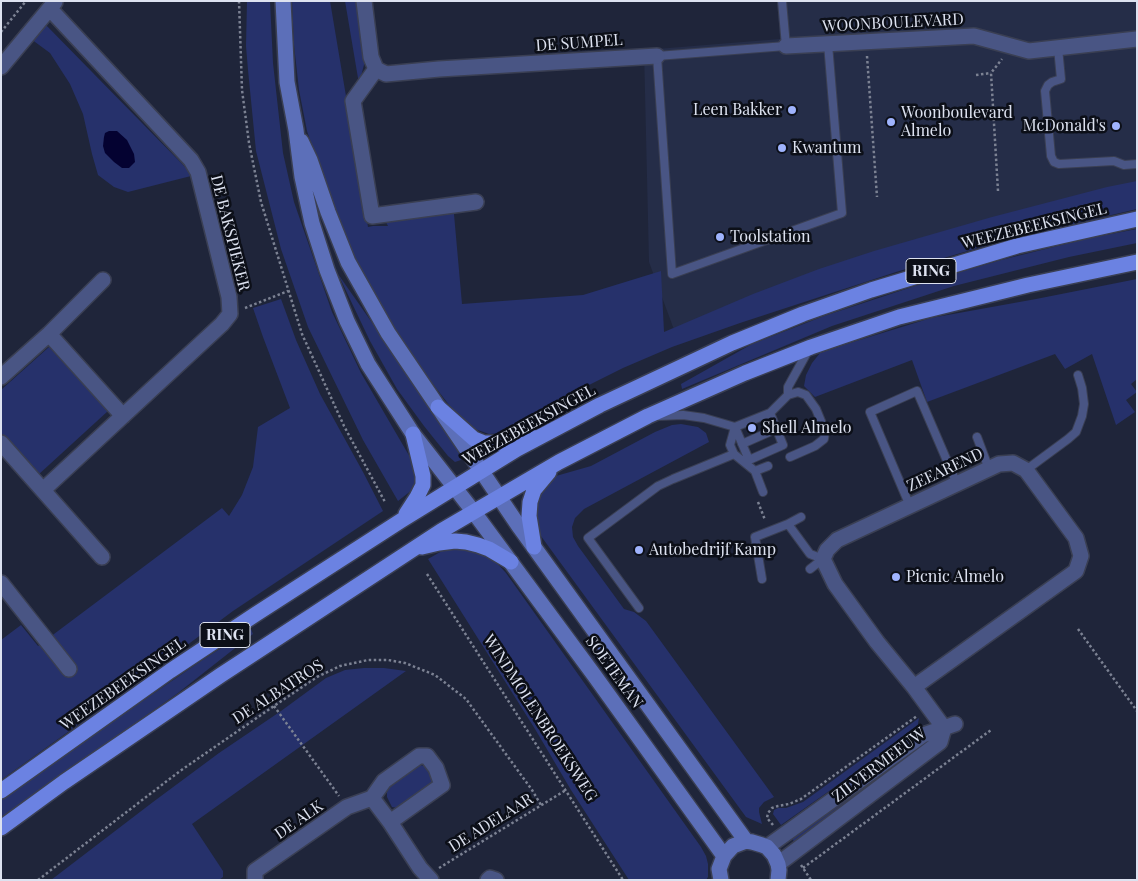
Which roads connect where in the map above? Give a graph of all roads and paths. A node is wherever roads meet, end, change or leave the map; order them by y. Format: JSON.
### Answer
{"nodes":[{"id":1,"x":26,"y":1,"type":"edge"},
{"id":2,"x":239,"y":1,"type":"edge"},
{"id":3,"x":283,"y":1,"type":"edge"},
{"id":4,"x":364,"y":1,"type":"edge"},
{"id":5,"x":782,"y":1,"type":"edge"},
{"id":6,"x":53,"y":5,"type":"edge"},
{"id":7,"x":1,"y":32,"type":"edge"},
{"id":8,"x":1136,"y":39,"type":"edge"},
{"id":9,"x":866,"y":42,"type":"junction"},
{"id":10,"x":828,"y":44,"type":"junction"},
{"id":11,"x":786,"y":46,"type":"junction"},
{"id":12,"x":1013,"y":47,"type":"junction"},
{"id":13,"x":1058,"y":48,"type":"junction"},
{"id":14,"x":657,"y":56,"type":"junction"},
{"id":15,"x":1,"y":67,"type":"edge"},
{"id":16,"x":376,"y":69,"type":"junction"},
{"id":17,"x":991,"y":74,"type":"junction"},
{"id":18,"x":976,"y":76,"type":"dead end"},
{"id":19,"x":296,"y":130,"type":"junction"},
{"id":20,"x":1137,"y":164,"type":"edge"},
{"id":21,"x":998,"y":191,"type":"dead end"},
{"id":22,"x":877,"y":197,"type":"dead end"},
{"id":23,"x":476,"y":202,"type":"dead end"},
{"id":24,"x":1137,"y":219,"type":"edge"},
{"id":25,"x":1137,"y":262,"type":"edge"},
{"id":26,"x":102,"y":280,"type":"dead end"},
{"id":27,"x":288,"y":291,"type":"junction"},
{"id":28,"x":230,"y":314,"type":"junction"},
{"id":29,"x":49,"y":334,"type":"junction"},
{"id":30,"x":811,"y":347,"type":"junction"},
{"id":31,"x":1078,"y":376,"type":"dead end"},
{"id":32,"x":1,"y":377,"type":"edge"},
{"id":33,"x":788,"y":395,"type":"junction"},
{"id":34,"x":438,"y":407,"type":"junction"},
{"id":35,"x":770,"y":413,"type":"junction"},
{"id":36,"x":123,"y":416,"type":"junction"},
{"id":37,"x":648,"y":416,"type":"junction"},
{"id":38,"x":735,"y":428,"type":"junction"},
{"id":39,"x":776,"y":429,"type":"junction"},
{"id":40,"x":549,"y":431,"type":"junction"},
{"id":41,"x":413,"y":434,"type":"junction"},
{"id":42,"x":977,"y":438,"type":"dead end"},
{"id":43,"x":1,"y":443,"type":"edge"},
{"id":44,"x":742,"y":444,"type":"junction"},
{"id":45,"x":734,"y":454,"type":"junction"},
{"id":46,"x":790,"y":456,"type":"dead end"},
{"id":47,"x":559,"y":462,"type":"junction"},
{"id":48,"x":768,"y":466,"type":"dead end"},
{"id":49,"x":989,"y":468,"type":"junction"},
{"id":50,"x":482,"y":470,"type":"junction"},
{"id":51,"x":1026,"y":470,"type":"junction"},
{"id":52,"x":755,"y":471,"type":"junction"},
{"id":53,"x":957,"y":484,"type":"junction"},
{"id":54,"x":454,"y":487,"type":"junction"},
{"id":55,"x":43,"y":490,"type":"junction"},
{"id":56,"x":763,"y":492,"type":"dead end"},
{"id":57,"x":498,"y":497,"type":"junction"},
{"id":58,"x":385,"y":502,"type":"dead end"},
{"id":59,"x":910,"y":506,"type":"junction"},
{"id":60,"x":473,"y":511,"type":"junction"},
{"id":61,"x":801,"y":518,"type":"dead end"},
{"id":62,"x":402,"y":520,"type":"junction"},
{"id":63,"x":788,"y":524,"type":"junction"},
{"id":64,"x":534,"y":547,"type":"junction"},
{"id":65,"x":411,"y":550,"type":"junction"},
{"id":66,"x":102,"y":557,"type":"dead end"},
{"id":67,"x":823,"y":559,"type":"junction"},
{"id":68,"x":511,"y":562,"type":"junction"},
{"id":69,"x":810,"y":569,"type":"dead end"},
{"id":70,"x":427,"y":574,"type":"dead end"},
{"id":71,"x":762,"y":579,"type":"dead end"},
{"id":72,"x":1,"y":583,"type":"edge"},
{"id":73,"x":639,"y":608,"type":"dead end"},
{"id":74,"x":1078,"y":629,"type":"dead end"},
{"id":75,"x":69,"y":669,"type":"dead end"},
{"id":76,"x":914,"y":687,"type":"junction"},
{"id":77,"x":274,"y":706,"type":"junction"},
{"id":78,"x":1137,"y":711,"type":"edge"},
{"id":79,"x":950,"y":726,"type":"junction"},
{"id":80,"x":991,"y":730,"type":"dead end"},
{"id":81,"x":566,"y":790,"type":"junction"},
{"id":82,"x":1,"y":791,"type":"edge"},
{"id":83,"x":372,"y":798,"type":"junction"},
{"id":84,"x":541,"y":805,"type":"junction"},
{"id":85,"x":347,"y":807,"type":"junction"},
{"id":86,"x":390,"y":822,"type":"junction"},
{"id":87,"x":1,"y":828,"type":"edge"},
{"id":88,"x":746,"y":842,"type":"junction"},
{"id":89,"x":767,"y":848,"type":"junction"},
{"id":90,"x":724,"y":856,"type":"junction"},
{"id":91,"x":778,"y":864,"type":"junction"},
{"id":92,"x":803,"y":868,"type":"dead end"},
{"id":93,"x":429,"y":877,"type":"edge"},
{"id":94,"x":38,"y":880,"type":"edge"},
{"id":95,"x":255,"y":880,"type":"edge"},
{"id":96,"x":488,"y":880,"type":"edge"},
{"id":97,"x":496,"y":880,"type":"edge"},
{"id":98,"x":623,"y":880,"type":"edge"},
{"id":99,"x":720,"y":880,"type":"edge"},
{"id":100,"x":778,"y":880,"type":"edge"}],
"edges":[{"from":1,"to":7,"type":"path"},
{"from":2,"to":27,"type":"path"},
{"from":3,"to":19,"type":"street"},
{"from":4,"to":16,"type":"street"},
{"from":5,"to":11,"type":"lane"},
{"from":6,"to":15,"type":"street"},
{"from":6,"to":28,"type":"street","name":"DE BAKSPIEKER"},
{"from":8,"to":13,"type":"street","name":"WOONBOULEVARD"},
{"from":9,"to":10,"type":"street","name":"WOONBOULEVARD"},
{"from":9,"to":12,"type":"street","name":"WOONBOULEVARD"},
{"from":9,"to":22,"type":"path"},
{"from":10,"to":11,"type":"street","name":"WOONBOULEVARD"},
{"from":10,"to":14,"type":"lane"},
{"from":11,"to":14,"type":"lane","name":"DE SUMPEL"},
{"from":12,"to":13,"type":"street","name":"WOONBOULEVARD"},
{"from":12,"to":17,"type":"path"},
{"from":13,"to":20,"type":"lane"},
{"from":14,"to":16,"type":"street","name":"DE SUMPEL"},
{"from":16,"to":23,"type":"street"},
{"from":17,"to":18,"type":"path"},
{"from":17,"to":21,"type":"path"},
{"from":19,"to":34,"type":"street"},
{"from":19,"to":41,"type":"street"},
{"from":24,"to":40,"type":"main road","name":"WEEZEBEEKSINGEL","number":"RING"},
{"from":25,"to":30,"type":"main road","number":"RING"},
{"from":26,"to":29,"type":"street"},
{"from":27,"to":28,"type":"path"},
{"from":27,"to":58,"type":"path"},
{"from":28,"to":36,"type":"street","name":"DE BAKSPIEKER"},
{"from":29,"to":32,"type":"street"},
{"from":29,"to":36,"type":"street"},
{"from":30,"to":33,"type":"lane"},
{"from":30,"to":37,"type":"main road","number":"RING"},
{"from":31,"to":51,"type":"lane"},
{"from":33,"to":35,"type":"lane"},
{"from":33,"to":46,"type":"lane"},
{"from":34,"to":40,"type":"main road"},
{"from":34,"to":50,"type":"street"},
{"from":35,"to":38,"type":"lane"},
{"from":35,"to":39,"type":"lane"},
{"from":36,"to":55,"type":"street","name":"DE BAKSPIEKER"},
{"from":37,"to":38,"type":"lane"},
{"from":37,"to":47,"type":"main road","number":"RING"},
{"from":38,"to":44,"type":"lane"},
{"from":38,"to":45,"type":"lane"},
{"from":39,"to":44,"type":"lane"},
{"from":39,"to":44,"type":"lane"},
{"from":40,"to":50,"type":"main road","name":"WEEZEBEEKSINGEL","number":"RING"},
{"from":41,"to":54,"type":"street"},
{"from":41,"to":62,"type":"main road"},
{"from":42,"to":49,"type":"lane"},
{"from":43,"to":55,"type":"street"},
{"from":45,"to":52,"type":"lane"},
{"from":45,"to":73,"type":"lane"},
{"from":47,"to":57,"type":"main road","number":"RING"},
{"from":47,"to":64,"type":"main road"},
{"from":48,"to":52,"type":"lane"},
{"from":49,"to":51,"type":"street","name":"ZEEAREND"},
{"from":49,"to":53,"type":"street","name":"ZEEAREND"},
{"from":50,"to":54,"type":"main road","name":"WEEZEBEEKSINGEL","number":"RING"},
{"from":50,"to":57,"type":"street","name":"SOETEMAN"},
{"from":51,"to":76,"type":"street"},
{"from":52,"to":56,"type":"lane"},
{"from":53,"to":59,"type":"street","name":"ZEEAREND"},
{"from":53,"to":59,"type":"lane"},
{"from":54,"to":60,"type":"street","name":"SOETEMAN"},
{"from":54,"to":62,"type":"main road","name":"WEEZEBEEKSINGEL","number":"RING"},
{"from":55,"to":66,"type":"street"},
{"from":57,"to":60,"type":"main road","number":"RING"},
{"from":57,"to":64,"type":"street","name":"SOETEMAN"},
{"from":59,"to":67,"type":"street","name":"ZEEAREND"},
{"from":60,"to":65,"type":"main road","number":"RING"},
{"from":60,"to":68,"type":"street","name":"SOETEMAN"},
{"from":61,"to":63,"type":"lane"},
{"from":62,"to":82,"type":"main road","name":"WEEZEBEEKSINGEL","number":"RING"},
{"from":63,"to":67,"type":"lane"},
{"from":63,"to":71,"type":"lane"},
{"from":64,"to":88,"type":"street","name":"SOETEMAN"},
{"from":65,"to":68,"type":"main road"},
{"from":65,"to":87,"type":"main road","number":"RING"},
{"from":67,"to":69,"type":"lane"},
{"from":67,"to":76,"type":"street"},
{"from":68,"to":90,"type":"street","name":"SOETEMAN"},
{"from":70,"to":81,"type":"path","name":"WINDMOLENBROEKSWEG"},
{"from":72,"to":75,"type":"street"},
{"from":74,"to":78,"type":"path"},
{"from":76,"to":79,"type":"street"},
{"from":77,"to":84,"type":"path","name":"DE ALBATROS"},
{"from":77,"to":85,"type":"path"},
{"from":77,"to":94,"type":"path","name":"DE ALBATROS"},
{"from":79,"to":89,"type":"street","name":"ZILVERMEEUW"},
{"from":79,"to":91,"type":"street","name":"ZILVERMEEUW"},
{"from":80,"to":92,"type":"path"},
{"from":81,"to":84,"type":"path","name":"DE ADELAAR"},
{"from":81,"to":98,"type":"path","name":"WINDMOLENBROEKSWEG"},
{"from":83,"to":85,"type":"street","name":"DE ALK"},
{"from":83,"to":86,"type":"street"},
{"from":83,"to":86,"type":"street"},
{"from":84,"to":93,"type":"path","name":"DE ADELAAR"},
{"from":85,"to":95,"type":"street","name":"DE ALK"},
{"from":86,"to":93,"type":"street"},
{"from":88,"to":89,"type":"street"},
{"from":88,"to":90,"type":"street"},
{"from":89,"to":91,"type":"street"},
{"from":90,"to":99,"type":"street"},
{"from":91,"to":100,"type":"street"},
{"from":96,"to":97,"type":"street"}]}
